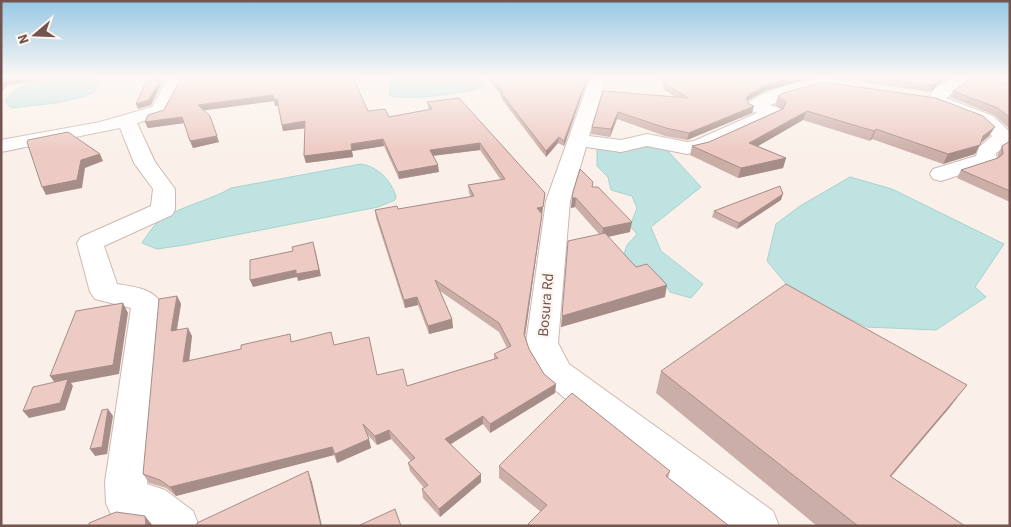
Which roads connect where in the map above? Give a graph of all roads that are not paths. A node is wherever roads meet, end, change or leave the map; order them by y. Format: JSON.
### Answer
{"nodes":[{"id":1,"x":163,"y":103,"type":"edge"},
{"id":2,"x":590,"y":103,"type":"edge"},
{"id":3,"x":763,"y":103,"type":"edge"},
{"id":4,"x":943,"y":103,"type":"edge"},
{"id":5,"x":127,"y":121,"type":"junction"},
{"id":6,"x":1007,"y":138,"type":"edge"},
{"id":7,"x":578,"y":140,"type":"junction"},
{"id":8,"x":1,"y":146,"type":"edge"},
{"id":9,"x":941,"y":174,"type":"dead end"},
{"id":10,"x":177,"y":526,"type":"edge"},
{"id":11,"x":758,"y":526,"type":"edge"}],
"edges":[{"from":1,"to":5,"type":"street"},
{"from":2,"to":7,"type":"street","name":"Bosura Rd"},
{"from":3,"to":7,"type":"street"},
{"from":4,"to":6,"type":"street"},
{"from":5,"to":8,"type":"street"},
{"from":5,"to":10,"type":"street"},
{"from":6,"to":9,"type":"street"},
{"from":7,"to":11,"type":"street","name":"Bosura Rd"}]}
